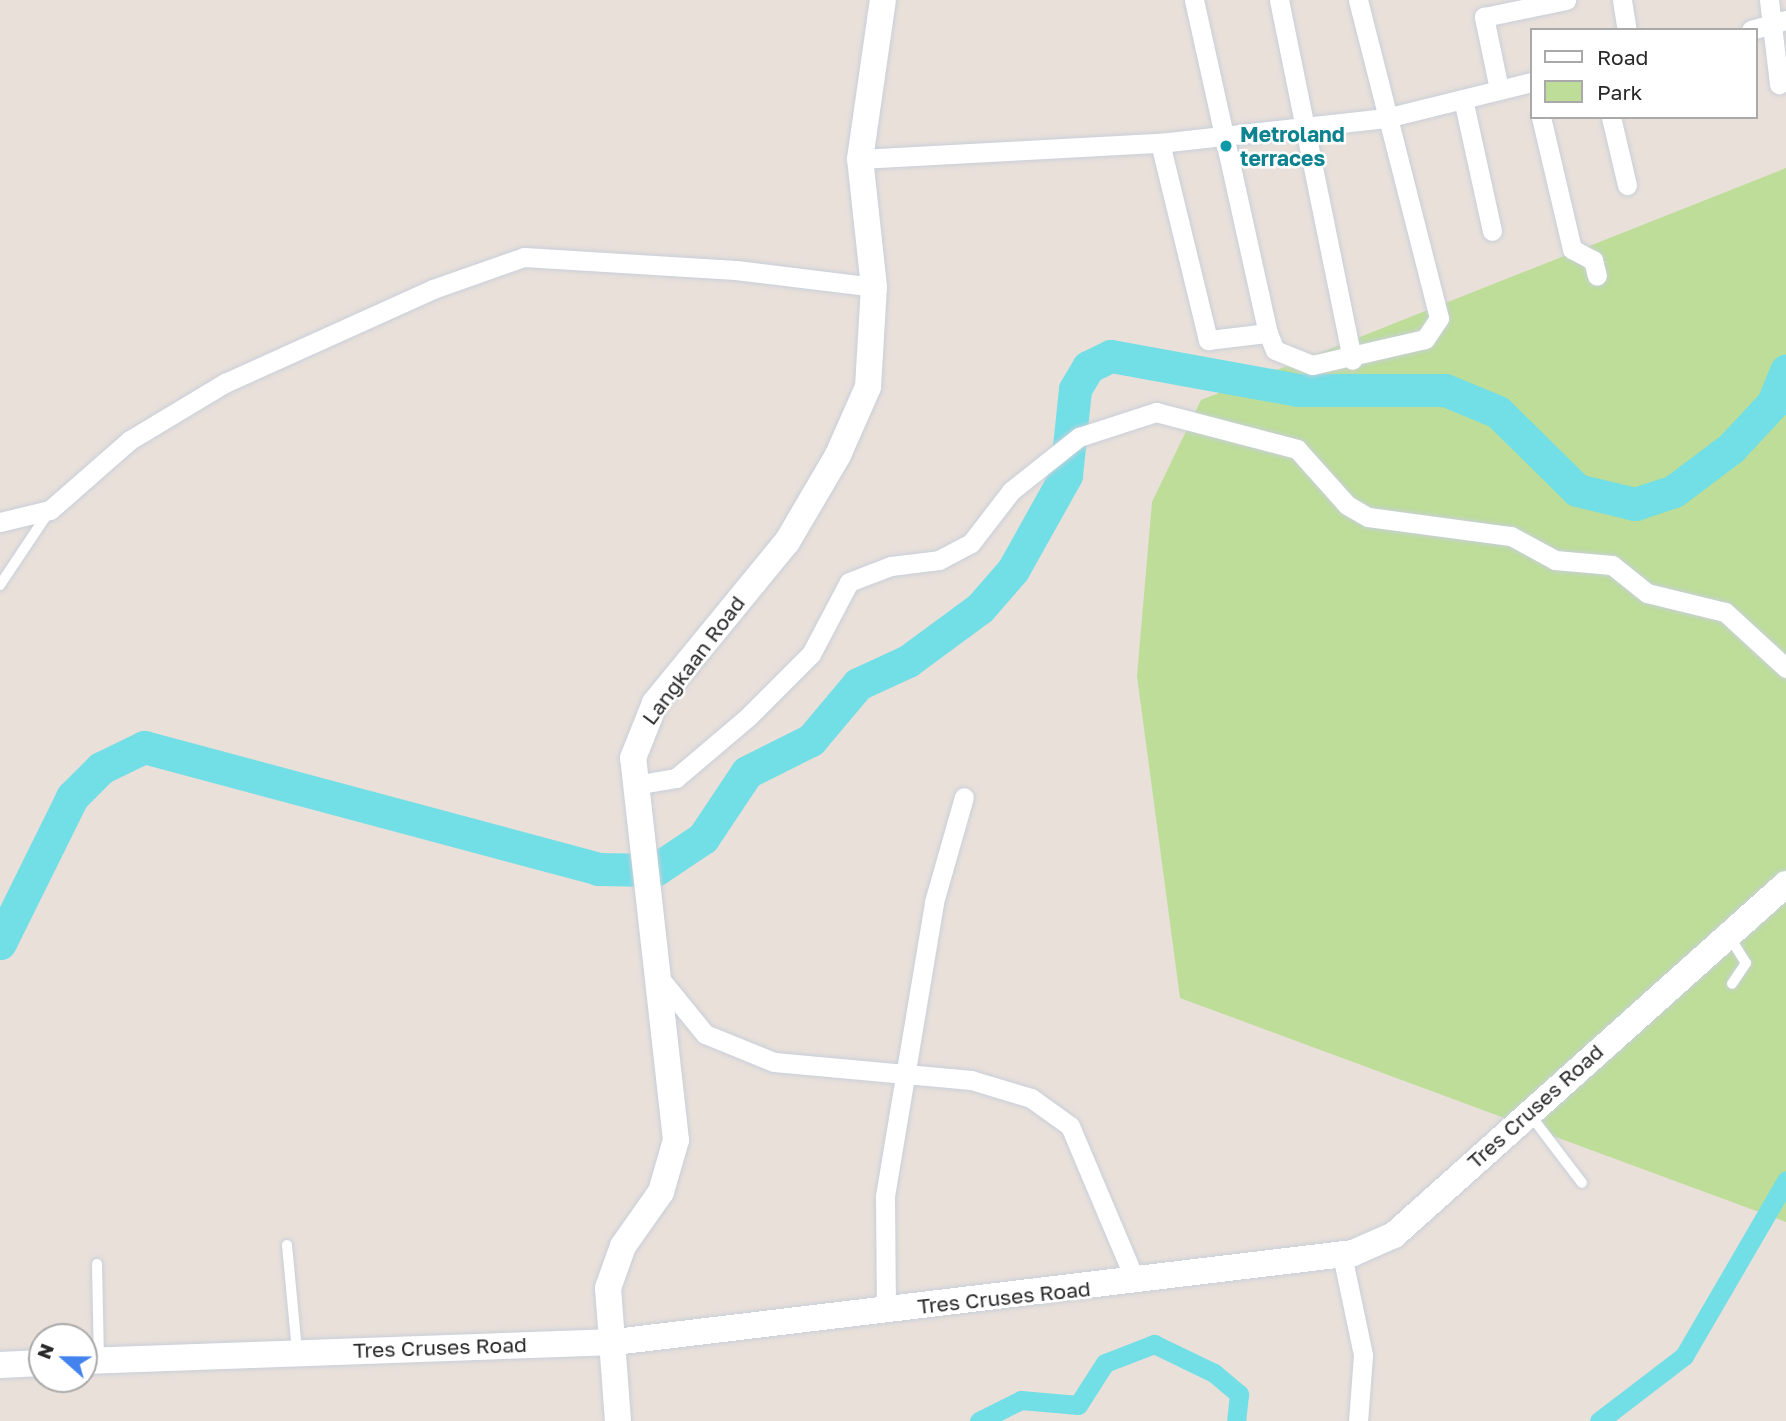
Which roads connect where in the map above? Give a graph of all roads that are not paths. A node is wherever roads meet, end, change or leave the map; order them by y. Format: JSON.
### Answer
{"nodes":[{"id":1,"x":883,"y":0,"type":"edge"},
{"id":2,"x":1194,"y":0,"type":"edge"},
{"id":3,"x":1279,"y":0,"type":"edge"},
{"id":4,"x":1358,"y":0,"type":"edge"},
{"id":5,"x":1566,"y":0,"type":"edge"},
{"id":6,"x":1622,"y":0,"type":"edge"},
{"id":7,"x":1769,"y":0,"type":"edge"},
{"id":8,"x":1779,"y":22,"type":"edge"},
{"id":9,"x":1627,"y":28,"type":"edge"},
{"id":10,"x":1758,"y":28,"type":"edge"},
{"id":11,"x":1530,"y":82,"type":"edge"},
{"id":12,"x":1779,"y":84,"type":"dead end"},
{"id":13,"x":1499,"y":89,"type":"junction"},
{"id":14,"x":1463,"y":99,"type":"junction"},
{"id":15,"x":1386,"y":118,"type":"junction"},
{"id":16,"x":1541,"y":119,"type":"edge"},
{"id":17,"x":1611,"y":119,"type":"edge"},
{"id":18,"x":1306,"y":126,"type":"junction"},
{"id":19,"x":1223,"y":133,"type":"junction"},
{"id":20,"x":1160,"y":143,"type":"junction"},
{"id":21,"x":860,"y":159,"type":"junction"},
{"id":22,"x":1627,"y":185,"type":"dead end"},
{"id":23,"x":1492,"y":231,"type":"dead end"},
{"id":24,"x":1597,"y":276,"type":"dead end"},
{"id":25,"x":874,"y":287,"type":"junction"},
{"id":26,"x":1268,"y":333,"type":"junction"},
{"id":27,"x":1352,"y":360,"type":"junction"},
{"id":28,"x":50,"y":510,"type":"junction"},
{"id":29,"x":0,"y":522,"type":"edge"},
{"id":30,"x":1,"y":585,"type":"edge"},
{"id":31,"x":1786,"y":668,"type":"edge"},
{"id":32,"x":635,"y":785,"type":"junction"},
{"id":33,"x":964,"y":797,"type":"dead end"},
{"id":34,"x":1786,"y":884,"type":"edge"},
{"id":35,"x":1729,"y":936,"type":"junction"},
{"id":36,"x":657,"y":975,"type":"junction"},
{"id":37,"x":1732,"y":984,"type":"dead end"},
{"id":38,"x":905,"y":1077,"type":"junction"},
{"id":39,"x":1528,"y":1113,"type":"junction"},
{"id":40,"x":1582,"y":1183,"type":"dead end"},
{"id":41,"x":287,"y":1245,"type":"dead end"},
{"id":42,"x":1342,"y":1255,"type":"junction"},
{"id":43,"x":97,"y":1264,"type":"dead end"},
{"id":44,"x":1136,"y":1282,"type":"junction"},
{"id":45,"x":886,"y":1311,"type":"junction"},
{"id":46,"x":93,"y":1323,"type":"edge"},
{"id":47,"x":615,"y":1342,"type":"junction"},
{"id":48,"x":297,"y":1352,"type":"junction"},
{"id":49,"x":98,"y":1361,"type":"edge"},
{"id":50,"x":28,"y":1364,"type":"edge"},
{"id":51,"x":0,"y":1365,"type":"edge"},
{"id":52,"x":618,"y":1421,"type":"edge"},
{"id":53,"x":1358,"y":1421,"type":"edge"}],
"edges":[{"from":1,"to":21,"type":"main road","name":"Langkaan Road"},
{"from":2,"to":19,"type":"street"},
{"from":3,"to":18,"type":"street"},
{"from":4,"to":15,"type":"street"},
{"from":5,"to":13,"type":"street"},
{"from":6,"to":9,"type":"street"},
{"from":7,"to":8,"type":"street"},
{"from":8,"to":10,"type":"street"},
{"from":8,"to":12,"type":"street"},
{"from":11,"to":13,"type":"street"},
{"from":13,"to":14,"type":"street"},
{"from":14,"to":15,"type":"street"},
{"from":14,"to":23,"type":"street"},
{"from":15,"to":18,"type":"street"},
{"from":15,"to":27,"type":"street"},
{"from":16,"to":24,"type":"street"},
{"from":17,"to":22,"type":"street"},
{"from":18,"to":19,"type":"street"},
{"from":18,"to":27,"type":"street"},
{"from":19,"to":20,"type":"street"},
{"from":19,"to":26,"type":"street"},
{"from":20,"to":21,"type":"street"},
{"from":20,"to":26,"type":"street"},
{"from":21,"to":25,"type":"main road","name":"Langkaan Road"},
{"from":25,"to":28,"type":"street"},
{"from":25,"to":32,"type":"main road","name":"Langkaan Road"},
{"from":26,"to":27,"type":"street"},
{"from":28,"to":29,"type":"street"},
{"from":28,"to":30,"type":"lane"},
{"from":31,"to":32,"type":"street"},
{"from":32,"to":36,"type":"main road","name":"Langkaan Road"},
{"from":33,"to":38,"type":"street"},
{"from":34,"to":35,"type":"main road","name":"Tres Cruses Road"},
{"from":35,"to":37,"type":"lane"},
{"from":35,"to":39,"type":"main road","name":"Tres Cruses Road"},
{"from":36,"to":38,"type":"street"},
{"from":36,"to":47,"type":"main road","name":"Langkaan Road"},
{"from":38,"to":44,"type":"street"},
{"from":38,"to":45,"type":"street"},
{"from":39,"to":40,"type":"lane"},
{"from":39,"to":42,"type":"main road","name":"Tres Cruses Road"},
{"from":41,"to":48,"type":"lane"},
{"from":42,"to":44,"type":"main road","name":"Tres Cruses Road"},
{"from":42,"to":53,"type":"street"},
{"from":43,"to":46,"type":"lane"},
{"from":44,"to":45,"type":"main road","name":"Tres Cruses Road"},
{"from":45,"to":47,"type":"main road","name":"Tres Cruses Road"},
{"from":47,"to":48,"type":"main road","name":"Tres Cruses Road"},
{"from":47,"to":52,"type":"main road","name":"Langkaan Road"},
{"from":48,"to":49,"type":"main road","name":"Tres Cruses Road"},
{"from":50,"to":51,"type":"main road"}]}
